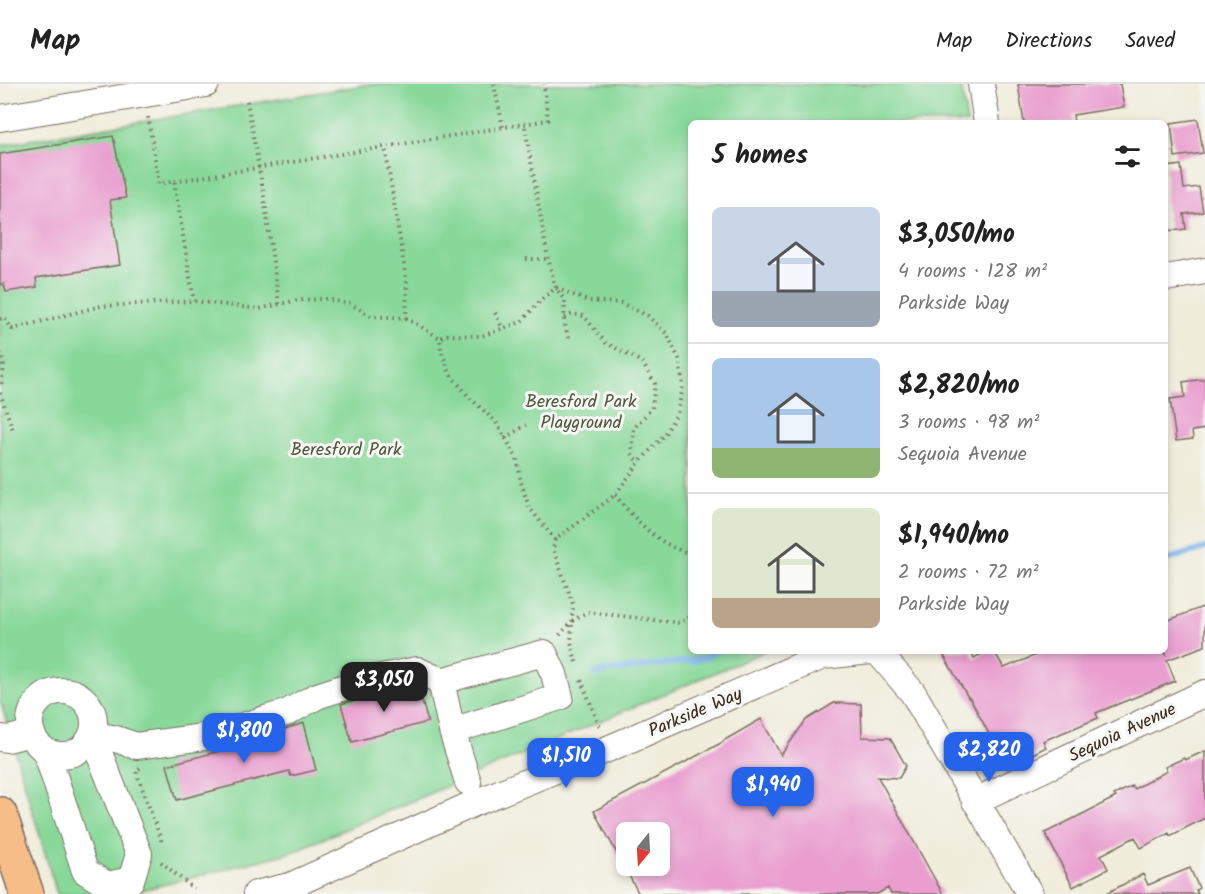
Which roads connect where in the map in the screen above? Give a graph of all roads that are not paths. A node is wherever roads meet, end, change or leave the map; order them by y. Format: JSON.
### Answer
{"nodes":[{"id":1,"x":206,"y":84,"type":"edge"},
{"id":2,"x":981,"y":84,"type":"edge"},
{"id":3,"x":0,"y":118,"type":"edge"},
{"id":4,"x":987,"y":120,"type":"edge"},
{"id":5,"x":1205,"y":271,"type":"edge"},
{"id":6,"x":1168,"y":278,"type":"edge"},
{"id":7,"x":842,"y":654,"type":"edge"},
{"id":8,"x":880,"y":654,"type":"edge"},
{"id":9,"x":441,"y":681,"type":"junction"},
{"id":10,"x":1205,"y":693,"type":"edge"},
{"id":11,"x":452,"y":731,"type":"junction"},
{"id":12,"x":92,"y":735,"type":"junction"},
{"id":13,"x":0,"y":738,"type":"edge"},
{"id":14,"x":39,"y":742,"type":"junction"},
{"id":15,"x":468,"y":783,"type":"dead end"},
{"id":16,"x":975,"y":801,"type":"junction"},
{"id":17,"x":0,"y":814,"type":"edge"},
{"id":18,"x":291,"y":890,"type":"edge"},
{"id":19,"x":27,"y":894,"type":"edge"},
{"id":20,"x":256,"y":894,"type":"edge"},
{"id":21,"x":1030,"y":894,"type":"edge"}],
"edges":[{"from":1,"to":3,"type":"street"},
{"from":2,"to":4,"type":"street"},
{"from":5,"to":6,"type":"street"},
{"from":7,"to":18,"type":"street","name":"Parkside Way"},
{"from":8,"to":16,"type":"street"},
{"from":9,"to":11,"type":"street"},
{"from":9,"to":11,"type":"street"},
{"from":9,"to":12,"type":"street"},
{"from":10,"to":16,"type":"street","name":"Sequoia Avenue"},
{"from":11,"to":15,"type":"street"},
{"from":12,"to":14,"type":"street"},
{"from":12,"to":14,"type":"street"},
{"from":12,"to":14,"type":"street"},
{"from":13,"to":14,"type":"street"},
{"from":16,"to":21,"type":"street"},
{"from":17,"to":19,"type":"main road"},
{"from":18,"to":20,"type":"street","name":"Parkside Way"}]}
